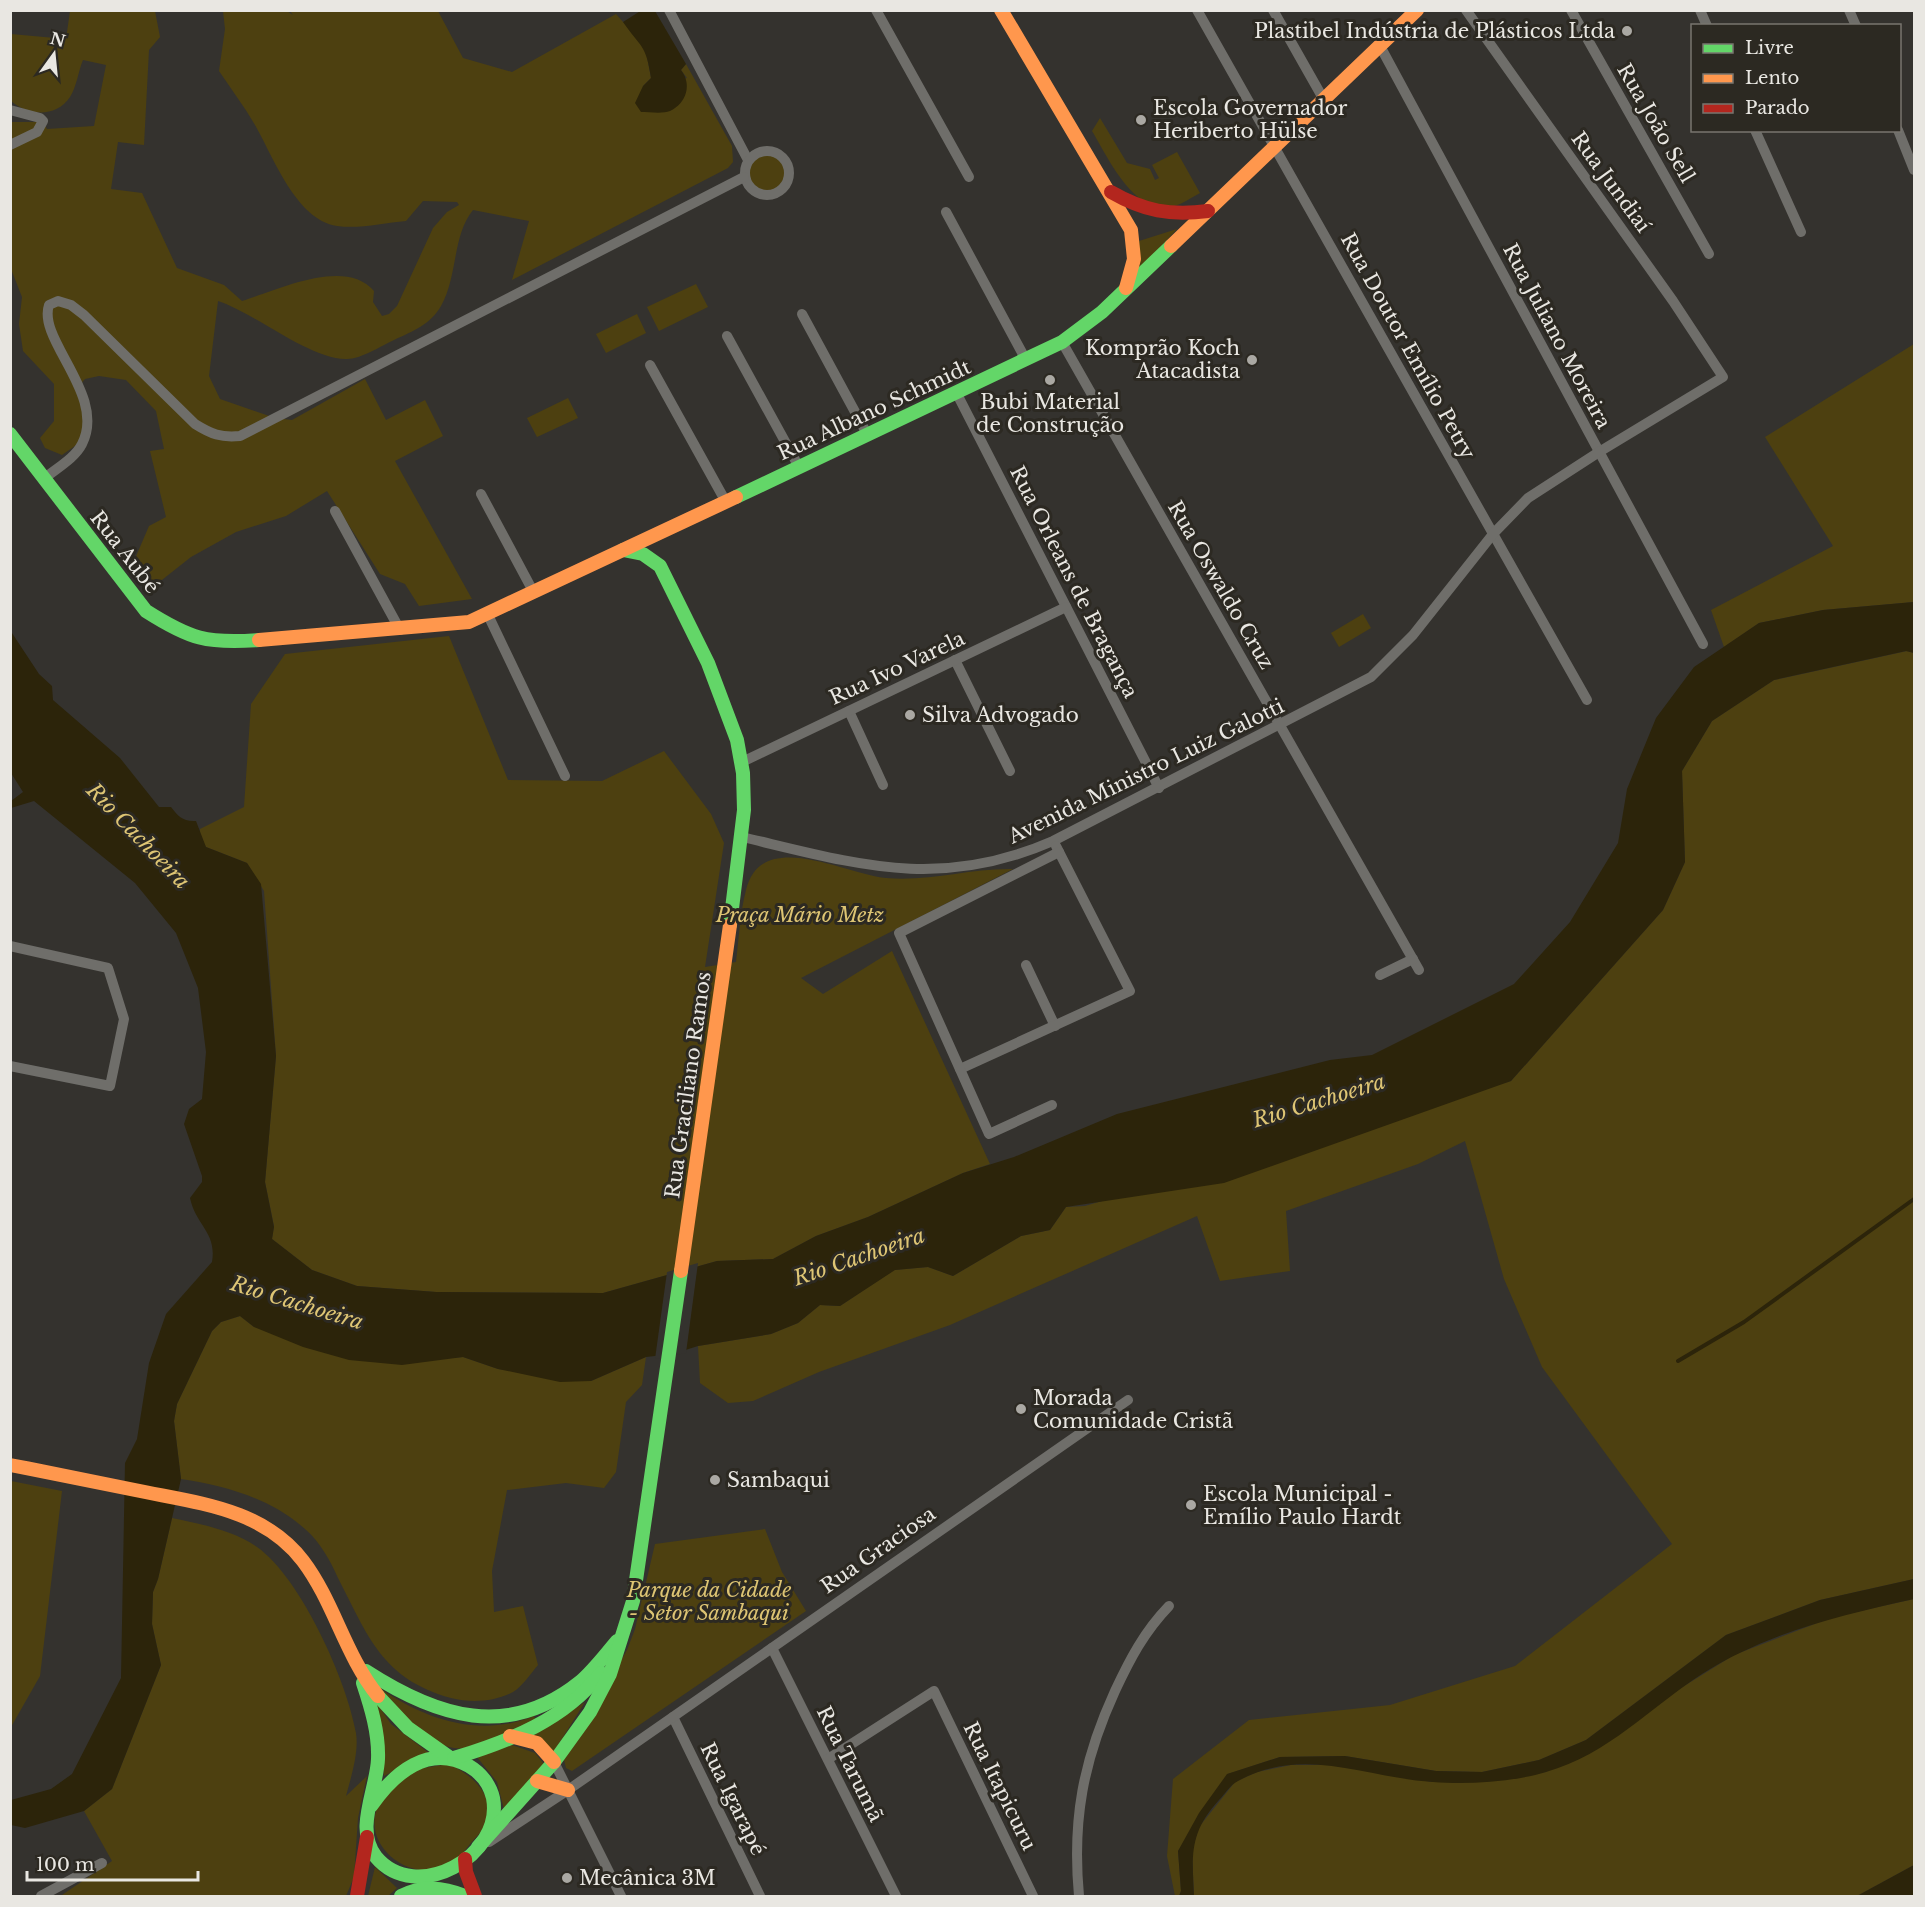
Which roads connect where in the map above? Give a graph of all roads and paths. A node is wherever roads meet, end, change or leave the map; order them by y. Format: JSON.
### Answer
{"nodes":[{"id":1,"x":669,"y":10,"type":"edge"},
{"id":2,"x":876,"y":10,"type":"edge"},
{"id":3,"x":1001,"y":10,"type":"edge"},
{"id":4,"x":1197,"y":10,"type":"edge"},
{"id":5,"x":1273,"y":10,"type":"edge"},
{"id":6,"x":1417,"y":10,"type":"edge"},
{"id":7,"x":1466,"y":10,"type":"edge"},
{"id":8,"x":1571,"y":10,"type":"edge"},
{"id":9,"x":1700,"y":10,"type":"edge"},
{"id":10,"x":1706,"y":24,"type":"edge"},
{"id":11,"x":1380,"y":46,"type":"junction"},
{"id":12,"x":1324,"y":100,"type":"junction"},
{"id":13,"x":10,"y":110,"type":"edge"},
{"id":14,"x":1756,"y":132,"type":"edge"},
{"id":15,"x":1899,"y":132,"type":"edge"},
{"id":16,"x":10,"y":145,"type":"edge"},
{"id":17,"x":1275,"y":147,"type":"junction"},
{"id":18,"x":748,"y":160,"type":"junction"},
{"id":19,"x":1914,"y":170,"type":"edge"},
{"id":20,"x":744,"y":177,"type":"junction"},
{"id":21,"x":969,"y":177,"type":"dead end"},
{"id":22,"x":1109,"y":190,"type":"junction"},
{"id":23,"x":1208,"y":211,"type":"junction"},
{"id":24,"x":946,"y":212,"type":"dead end"},
{"id":25,"x":1801,"y":232,"type":"dead end"},
{"id":26,"x":1709,"y":254,"type":"dead end"},
{"id":27,"x":1124,"y":291,"type":"junction"},
{"id":28,"x":802,"y":314,"type":"dead end"},
{"id":29,"x":727,"y":336,"type":"dead end"},
{"id":30,"x":1062,"y":342,"type":"junction"},
{"id":31,"x":1026,"y":360,"type":"junction"},
{"id":32,"x":650,"y":365,"type":"dead end"},
{"id":33,"x":1723,"y":377,"type":"joint"},
{"id":34,"x":956,"y":392,"type":"junction"},
{"id":35,"x":10,"y":434,"type":"edge"},
{"id":36,"x":867,"y":434,"type":"junction"},
{"id":37,"x":1599,"y":452,"type":"junction"},
{"id":38,"x":799,"y":466,"type":"junction"},
{"id":39,"x":45,"y":478,"type":"junction"},
{"id":40,"x":481,"y":494,"type":"dead end"},
{"id":41,"x":726,"y":502,"type":"junction"},
{"id":42,"x":335,"y":511,"type":"dead end"},
{"id":43,"x":672,"y":527,"type":"junction"},
{"id":44,"x":1493,"y":534,"type":"junction"},
{"id":45,"x":622,"y":550,"type":"junction"},
{"id":46,"x":660,"y":566,"type":"junction"},
{"id":47,"x":534,"y":592,"type":"junction"},
{"id":48,"x":1066,"y":607,"type":"junction"},
{"id":49,"x":488,"y":615,"type":"junction"},
{"id":50,"x":400,"y":630,"type":"junction"},
{"id":51,"x":242,"y":643,"type":"joint"},
{"id":52,"x":1703,"y":644,"type":"dead end"},
{"id":53,"x":955,"y":660,"type":"junction"},
{"id":54,"x":1587,"y":700,"type":"dead end"},
{"id":55,"x":849,"y":711,"type":"junction"},
{"id":56,"x":1280,"y":726,"type":"junction"},
{"id":57,"x":742,"y":762,"type":"junction"},
{"id":58,"x":1010,"y":771,"type":"dead end"},
{"id":59,"x":565,"y":776,"type":"dead end"},
{"id":60,"x":883,"y":785,"type":"dead end"},
{"id":61,"x":1159,"y":788,"type":"junction"},
{"id":62,"x":742,"y":837,"type":"junction"},
{"id":63,"x":1053,"y":841,"type":"junction"},
{"id":64,"x":1059,"y":852,"type":"junction"},
{"id":65,"x":10,"y":946,"type":"edge"},
{"id":66,"x":1413,"y":959,"type":"junction"},
{"id":67,"x":1026,"y":965,"type":"dead end"},
{"id":68,"x":1419,"y":970,"type":"dead end"},
{"id":69,"x":1380,"y":975,"type":"dead end"},
{"id":70,"x":1055,"y":1026,"type":"junction"},
{"id":71,"x":10,"y":1066,"type":"edge"},
{"id":72,"x":960,"y":1069,"type":"junction"},
{"id":73,"x":1052,"y":1105,"type":"dead end"},
{"id":74,"x":1128,"y":1400,"type":"dead end"},
{"id":75,"x":10,"y":1465,"type":"edge"},
{"id":76,"x":1169,"y":1606,"type":"dead end"},
{"id":77,"x":626,"y":1623,"type":"junction"},
{"id":78,"x":617,"y":1641,"type":"junction"},
{"id":79,"x":772,"y":1648,"type":"junction"},
{"id":80,"x":358,"y":1665,"type":"junction"},
{"id":81,"x":673,"y":1717,"type":"junction"},
{"id":82,"x":510,"y":1736,"type":"junction"},
{"id":83,"x":451,"y":1757,"type":"junction"},
{"id":84,"x":828,"y":1759,"type":"junction"},
{"id":85,"x":554,"y":1762,"type":"junction"},
{"id":86,"x":537,"y":1781,"type":"junction"},
{"id":87,"x":568,"y":1790,"type":"junction"},
{"id":88,"x":371,"y":1806,"type":"junction"},
{"id":89,"x":368,"y":1834,"type":"junction"},
{"id":90,"x":471,"y":1853,"type":"junction"},
{"id":91,"x":102,"y":1863,"type":"dead end"},
{"id":92,"x":397,"y":1871,"type":"junction"},
{"id":93,"x":406,"y":1893,"type":"edge"},
{"id":94,"x":43,"y":1896,"type":"edge"},
{"id":95,"x":357,"y":1896,"type":"edge"},
{"id":96,"x":465,"y":1896,"type":"edge"},
{"id":97,"x":475,"y":1896,"type":"edge"},
{"id":98,"x":621,"y":1896,"type":"edge"},
{"id":99,"x":760,"y":1896,"type":"edge"},
{"id":100,"x":896,"y":1896,"type":"edge"},
{"id":101,"x":1033,"y":1896,"type":"edge"},
{"id":102,"x":1078,"y":1896,"type":"edge"}],
"edges":[{"from":1,"to":18,"type":"street"},
{"from":2,"to":21,"type":"street"},
{"from":3,"to":22,"type":"main road"},
{"from":4,"to":17,"type":"street","name":"Rua Doutor Emílio Petry"},
{"from":5,"to":12,"type":"street"},
{"from":6,"to":11,"type":"main road","name":"Rua Albano Schmidt"},
{"from":7,"to":33,"type":"street","name":"Rua Jundiaí"},
{"from":8,"to":26,"type":"street","name":"Rua João Sell"},
{"from":9,"to":10,"type":"street"},
{"from":11,"to":12,"type":"main road","name":"Rua Albano Schmidt"},
{"from":11,"to":37,"type":"street","name":"Rua Juliano Moreira"},
{"from":12,"to":17,"type":"main road","name":"Rua Albano Schmidt"},
{"from":13,"to":16,"type":"street"},
{"from":14,"to":25,"type":"street"},
{"from":15,"to":19,"type":"street"},
{"from":17,"to":23,"type":"main road","name":"Rua Albano Schmidt"},
{"from":17,"to":44,"type":"street","name":"Rua Doutor Emílio Petry"},
{"from":18,"to":20,"type":"street"},
{"from":18,"to":20,"type":"street"},
{"from":20,"to":39,"type":"street"},
{"from":22,"to":23,"type":"main road"},
{"from":22,"to":27,"type":"main road"},
{"from":23,"to":27,"type":"main road","name":"Rua Albano Schmidt"},
{"from":24,"to":31,"type":"street"},
{"from":27,"to":30,"type":"main road","name":"Rua Albano Schmidt"},
{"from":28,"to":36,"type":"street"},
{"from":29,"to":38,"type":"street"},
{"from":30,"to":31,"type":"main road","name":"Rua Albano Schmidt"},
{"from":30,"to":56,"type":"street","name":"Rua Oswaldo Cruz"},
{"from":31,"to":34,"type":"main road","name":"Rua Albano Schmidt"},
{"from":32,"to":41,"type":"street"},
{"from":33,"to":37,"type":"street","name":"Avenida Ministro Luiz Galotti"},
{"from":34,"to":36,"type":"main road","name":"Rua Albano Schmidt"},
{"from":34,"to":48,"type":"street","name":"Rua Orleans de Bragança"},
{"from":35,"to":39,"type":"main road","name":"Rua Aubé"},
{"from":36,"to":38,"type":"main road","name":"Rua Albano Schmidt"},
{"from":37,"to":44,"type":"street","name":"Avenida Ministro Luiz Galotti"},
{"from":37,"to":52,"type":"street","name":"Rua Juliano Moreira"},
{"from":38,"to":41,"type":"main road","name":"Rua Albano Schmidt"},
{"from":39,"to":51,"type":"main road","name":"Rua Aubé"},
{"from":40,"to":47,"type":"street"},
{"from":41,"to":43,"type":"main road","name":"Rua Albano Schmidt"},
{"from":42,"to":50,"type":"street"},
{"from":43,"to":45,"type":"main road","name":"Rua Albano Schmidt"},
{"from":43,"to":46,"type":"main road"},
{"from":44,"to":54,"type":"street","name":"Rua Doutor Emílio Petry"},
{"from":44,"to":56,"type":"street","name":"Avenida Ministro Luiz Galotti"},
{"from":45,"to":46,"type":"main road"},
{"from":45,"to":47,"type":"main road","name":"Rua Albano Schmidt"},
{"from":46,"to":57,"type":"main road","name":"Rua Graciliano Ramos"},
{"from":47,"to":49,"type":"main road","name":"Rua Albano Schmidt"},
{"from":48,"to":53,"type":"street","name":"Rua Ivo Varela"},
{"from":48,"to":61,"type":"street","name":"Rua Orleans de Bragança"},
{"from":49,"to":50,"type":"main road","name":"Rua Albano Schmidt"},
{"from":49,"to":59,"type":"street"},
{"from":50,"to":51,"type":"main road","name":"Rua Albano Schmidt"},
{"from":53,"to":55,"type":"street","name":"Rua Ivo Varela"},
{"from":53,"to":58,"type":"street"},
{"from":55,"to":57,"type":"street","name":"Rua Ivo Varela"},
{"from":55,"to":60,"type":"street"},
{"from":56,"to":61,"type":"street","name":"Avenida Ministro Luiz Galotti"},
{"from":56,"to":66,"type":"street","name":"Rua Oswaldo Cruz"},
{"from":57,"to":62,"type":"main road","name":"Rua Graciliano Ramos"},
{"from":61,"to":63,"type":"street","name":"Avenida Ministro Luiz Galotti"},
{"from":62,"to":63,"type":"street","name":"Avenida Ministro Luiz Galotti"},
{"from":62,"to":77,"type":"main road","name":"Rua Graciliano Ramos"},
{"from":63,"to":64,"type":"street"},
{"from":64,"to":70,"type":"street"},
{"from":64,"to":72,"type":"street"},
{"from":65,"to":71,"type":"street"},
{"from":66,"to":68,"type":"street","name":"Rua Oswaldo Cruz"},
{"from":66,"to":69,"type":"street"},
{"from":67,"to":70,"type":"street"},
{"from":70,"to":72,"type":"street"},
{"from":72,"to":73,"type":"street"},
{"from":74,"to":79,"type":"street","name":"Rua Graciosa"},
{"from":75,"to":80,"type":"main road"},
{"from":76,"to":102,"type":"street"},
{"from":77,"to":78,"type":"main road","name":"Rua Graciliano Ramos"},
{"from":77,"to":85,"type":"main road","name":"Rua Graciliano Ramos"},
{"from":78,"to":80,"type":"main road"},
{"from":78,"to":82,"type":"main road","name":"Rua Graciliano Ramos"},
{"from":79,"to":81,"type":"street","name":"Rua Graciosa"},
{"from":79,"to":84,"type":"street","name":"Rua Tarumã"},
{"from":80,"to":83,"type":"main road"},
{"from":80,"to":88,"type":"main road"},
{"from":81,"to":87,"type":"street","name":"Rua Graciosa"},
{"from":81,"to":99,"type":"street","name":"Rua Igarapé"},
{"from":82,"to":83,"type":"main road","name":"Rua Graciliano Ramos"},
{"from":82,"to":85,"type":"main road"},
{"from":83,"to":88,"type":"main road"},
{"from":83,"to":90,"type":"main road"},
{"from":84,"to":100,"type":"street","name":"Rua Tarumã"},
{"from":84,"to":101,"type":"street","name":"Rua Itapicuru"},
{"from":85,"to":86,"type":"main road","name":"Rua Graciliano Ramos"},
{"from":85,"to":87,"type":"street"},
{"from":86,"to":87,"type":"main road"},
{"from":86,"to":90,"type":"main road","name":"Rua Graciliano Ramos"},
{"from":87,"to":90,"type":"street","name":"Rua Graciosa"},
{"from":87,"to":98,"type":"street"},
{"from":88,"to":89,"type":"main road"},
{"from":89,"to":92,"type":"main road"},
{"from":89,"to":95,"type":"main road"},
{"from":90,"to":92,"type":"main road"},
{"from":90,"to":97,"type":"main road"},
{"from":91,"to":94,"type":"street"},
{"from":92,"to":93,"type":"main road"},
{"from":93,"to":96,"type":"main road"}]}
